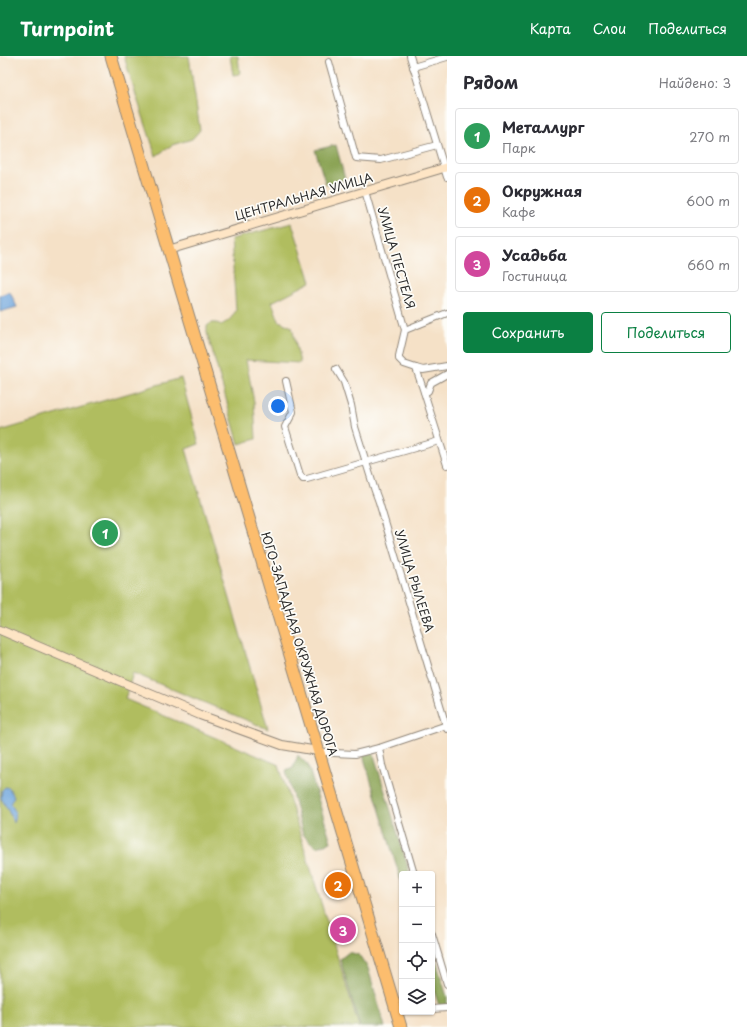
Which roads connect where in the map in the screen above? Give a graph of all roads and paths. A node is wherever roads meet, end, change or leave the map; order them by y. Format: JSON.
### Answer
{"nodes":[{"id":1,"x":111,"y":56,"type":"edge"},
{"id":2,"x":410,"y":56,"type":"edge"},
{"id":3,"x":447,"y":57,"type":"edge"},
{"id":4,"x":329,"y":62,"type":"dead end"},
{"id":5,"x":413,"y":67,"type":"junction"},
{"id":6,"x":437,"y":144,"type":"junction"},
{"id":7,"x":445,"y":167,"type":"edge"},
{"id":8,"x":447,"y":177,"type":"edge"},
{"id":9,"x":365,"y":191,"type":"junction"},
{"id":10,"x":168,"y":250,"type":"junction"},
{"id":11,"x":447,"y":313,"type":"edge"},
{"id":12,"x":406,"y":330,"type":"junction"},
{"id":13,"x":447,"y":366,"type":"edge"},
{"id":14,"x":416,"y":368,"type":"junction"},
{"id":15,"x":336,"y":369,"type":"dead end"},
{"id":16,"x":447,"y":374,"type":"edge"},
{"id":17,"x":286,"y":381,"type":"dead end"},
{"id":18,"x":424,"y":392,"type":"junction"},
{"id":19,"x":439,"y":441,"type":"junction"},
{"id":20,"x":367,"y":462,"type":"junction"},
{"id":21,"x":447,"y":465,"type":"edge"},
{"id":22,"x":0,"y":630,"type":"edge"},
{"id":23,"x":447,"y":727,"type":"edge"},
{"id":24,"x":379,"y":748,"type":"junction"},
{"id":25,"x":318,"y":751,"type":"junction"},
{"id":26,"x":413,"y":871,"type":"edge"},
{"id":27,"x":435,"y":943,"type":"edge"},
{"id":28,"x":447,"y":984,"type":"edge"},
{"id":29,"x":447,"y":1008,"type":"edge"},
{"id":30,"x":435,"y":1009,"type":"edge"},
{"id":31,"x":399,"y":1012,"type":"edge"},
{"id":32,"x":399,"y":1015,"type":"edge"},
{"id":33,"x":401,"y":1027,"type":"edge"}],
"edges":[{"from":1,"to":10,"type":"highway"},
{"from":2,"to":5,"type":"street"},
{"from":3,"to":5,"type":"street"},
{"from":4,"to":6,"type":"street"},
{"from":5,"to":6,"type":"street"},
{"from":6,"to":7,"type":"street"},
{"from":7,"to":8,"type":"street"},
{"from":7,"to":9,"type":"street","name":"ЦЕНТРАЛЬНАЯ УЛИЦА"},
{"from":9,"to":10,"type":"street","name":"ЦЕНТРАЛЬНАЯ УЛИЦА"},
{"from":9,"to":12,"type":"street","name":"УЛИЦА ПЕСТЕЛЯ"},
{"from":10,"to":25,"type":"highway","name":"ЮГО-ЗАПАДНАЯ ОКРУЖНАЯ ДОРОГА"},
{"from":11,"to":12,"type":"street"},
{"from":12,"to":14,"type":"street"},
{"from":13,"to":14,"type":"street"},
{"from":14,"to":18,"type":"street"},
{"from":15,"to":20,"type":"street","name":"УЛИЦА РЫЛЕЕВА"},
{"from":16,"to":18,"type":"street"},
{"from":17,"to":20,"type":"street"},
{"from":18,"to":19,"type":"street"},
{"from":19,"to":20,"type":"street"},
{"from":19,"to":21,"type":"street"},
{"from":20,"to":23,"type":"street","name":"УЛИЦА РЫЛЕЕВА"},
{"from":22,"to":25,"type":"street"},
{"from":23,"to":24,"type":"street"},
{"from":24,"to":25,"type":"street"},
{"from":24,"to":26,"type":"street"},
{"from":25,"to":31,"type":"highway","name":"ЮГО-ЗАПАДНАЯ ОКРУЖНАЯ ДОРОГА"},
{"from":27,"to":28,"type":"street"},
{"from":29,"to":30,"type":"street"},
{"from":32,"to":33,"type":"highway","name":"ЮГО-ЗАПАДНАЯ ОКРУЖНАЯ ДОРОГА"}]}
